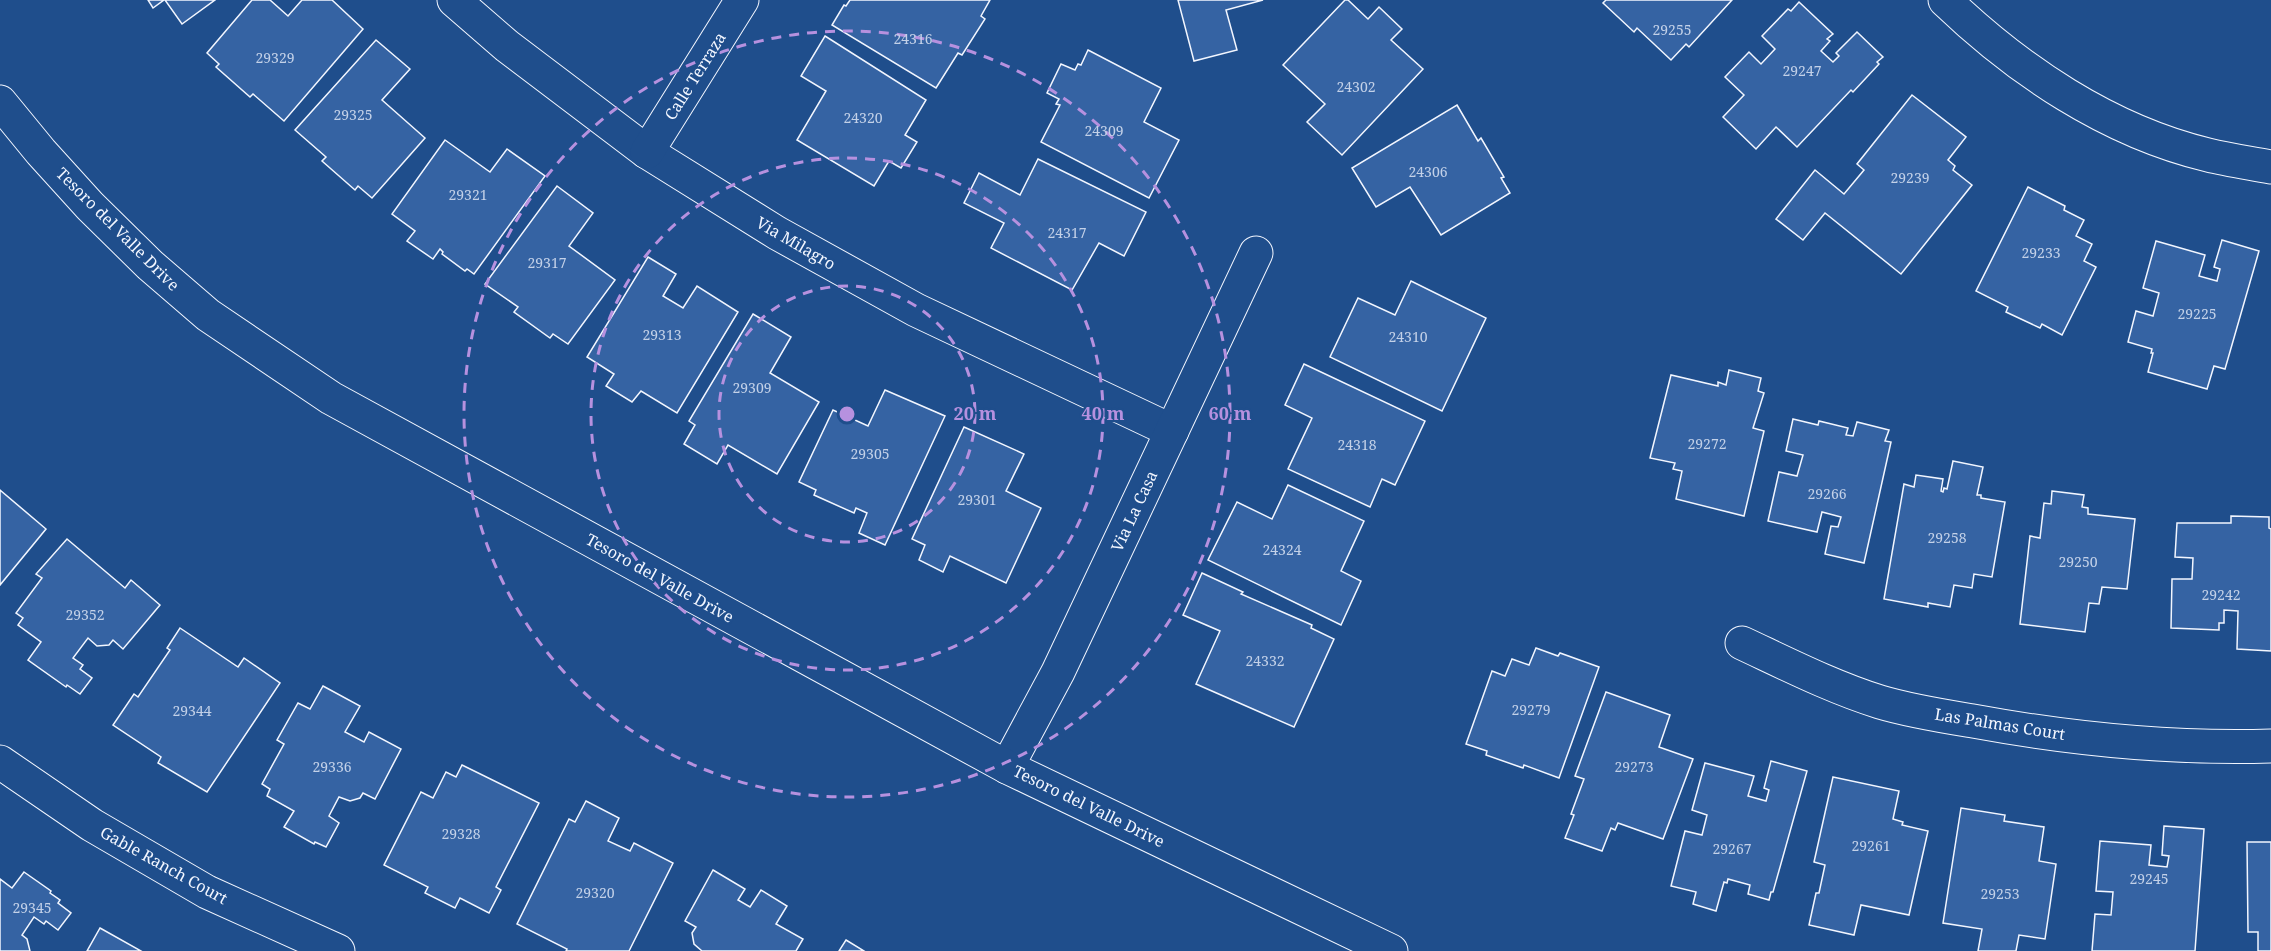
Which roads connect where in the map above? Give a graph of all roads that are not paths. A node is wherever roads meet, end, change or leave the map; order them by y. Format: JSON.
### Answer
{"nodes":[{"id":1,"x":454,"y":0,"type":"edge"},
{"id":2,"x":742,"y":0,"type":"edge"},
{"id":3,"x":1945,"y":0,"type":"edge"},
{"id":4,"x":0,"y":102,"type":"edge"},
{"id":5,"x":647,"y":152,"type":"junction"},
{"id":6,"x":2271,"y":167,"type":"edge"},
{"id":7,"x":1256,"y":253,"type":"dead end"},
{"id":8,"x":1172,"y":431,"type":"junction"},
{"id":9,"x":1742,"y":643,"type":"dead end"},
{"id":10,"x":2271,"y":746,"type":"edge"},
{"id":11,"x":0,"y":762,"type":"edge"},
{"id":12,"x":1007,"y":767,"type":"junction"},
{"id":13,"x":1372,"y":947,"type":"edge"},
{"id":14,"x":338,"y":951,"type":"edge"}],
"edges":[{"from":1,"to":5,"type":"street","name":"Via Milagro"},
{"from":2,"to":5,"type":"street","name":"Calle Terraza"},
{"from":3,"to":6,"type":"street"},
{"from":4,"to":12,"type":"street","name":"Tesoro del Valle Drive"},
{"from":5,"to":8,"type":"street","name":"Via Milagro"},
{"from":7,"to":8,"type":"street","name":"Via La Casa"},
{"from":8,"to":12,"type":"street","name":"Via La Casa"},
{"from":9,"to":10,"type":"street","name":"Las Palmas Court"},
{"from":11,"to":14,"type":"street","name":"Gable Ranch Court"},
{"from":12,"to":13,"type":"street","name":"Tesoro del Valle Drive"}]}
